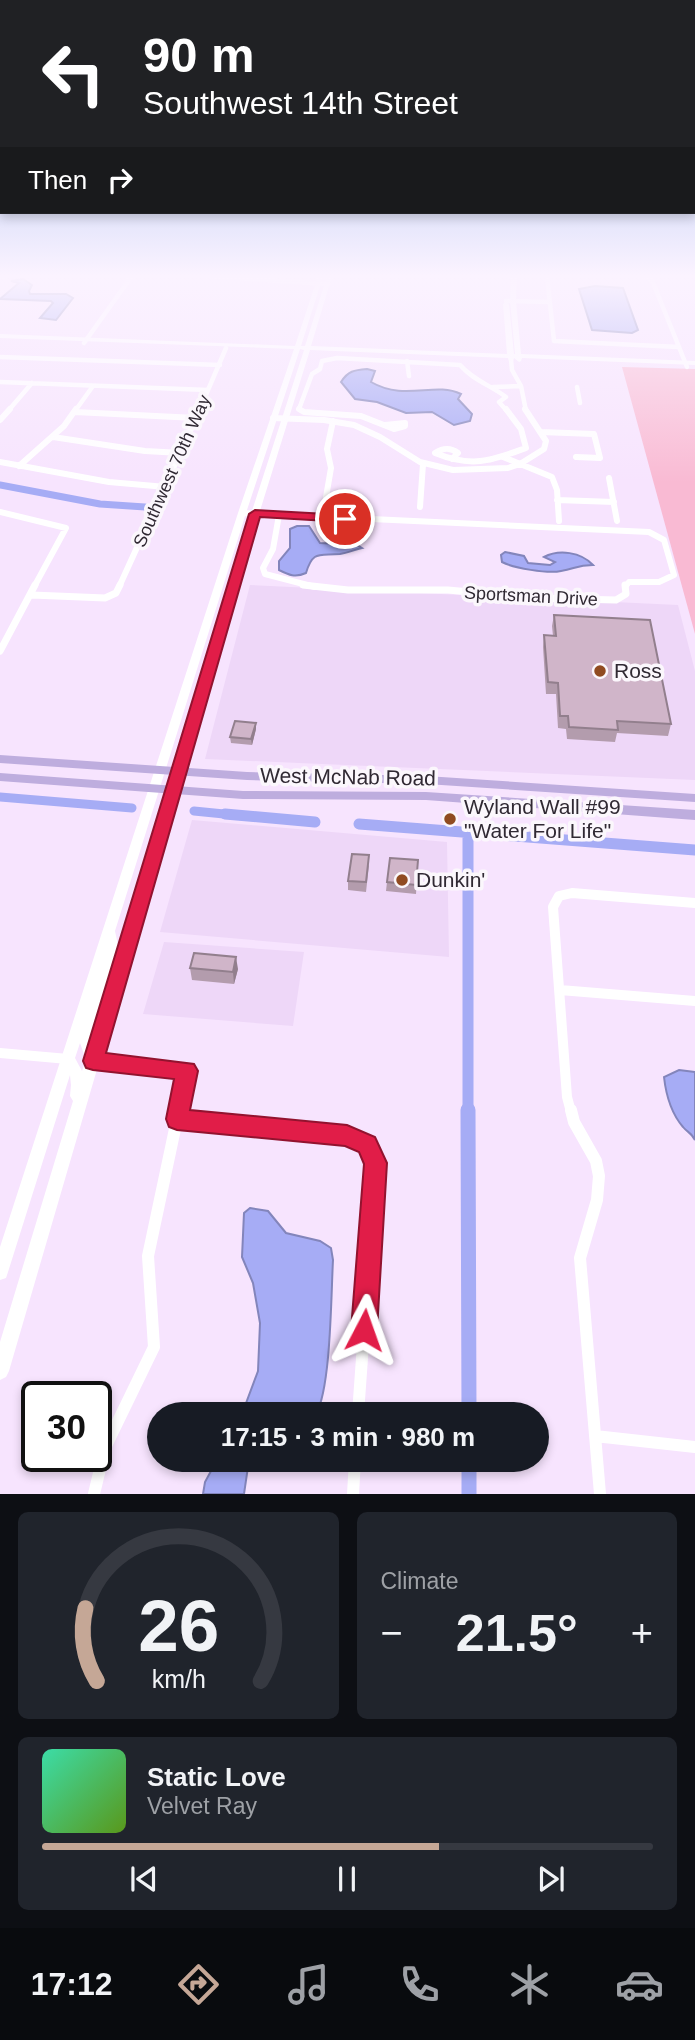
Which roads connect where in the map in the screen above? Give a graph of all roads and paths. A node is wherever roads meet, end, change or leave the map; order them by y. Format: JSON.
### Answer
{"nodes":[{"id":1,"x":120,"y":343,"type":"edge"},
{"id":2,"x":131,"y":343,"type":"edge"},
{"id":3,"x":299,"y":343,"type":"edge"},
{"id":4,"x":309,"y":343,"type":"edge"},
{"id":5,"x":514,"y":343,"type":"edge"},
{"id":6,"x":590,"y":343,"type":"edge"},
{"id":7,"x":678,"y":343,"type":"edge"},
{"id":8,"x":680,"y":347,"type":"junction"},
{"id":9,"x":226,"y":348,"type":"junction"},
{"id":10,"x":297,"y":349,"type":"junction"},
{"id":11,"x":307,"y":350,"type":"junction"},
{"id":12,"x":0,"y":357,"type":"edge"},
{"id":13,"x":515,"y":358,"type":"junction"},
{"id":14,"x":407,"y":361,"type":"junction"},
{"id":15,"x":220,"y":365,"type":"junction"},
{"id":16,"x":691,"y":365,"type":"edge"},
{"id":17,"x":409,"y":376,"type":"dead end"},
{"id":18,"x":0,"y":382,"type":"edge"},
{"id":19,"x":32,"y":383,"type":"junction"},
{"id":20,"x":93,"y":386,"type":"junction"},
{"id":21,"x":521,"y":386,"type":"junction"},
{"id":22,"x":491,"y":387,"type":"junction"},
{"id":23,"x":577,"y":387,"type":"dead end"},
{"id":24,"x":208,"y":390,"type":"junction"},
{"id":25,"x":580,"y":403,"type":"dead end"},
{"id":26,"x":75,"y":412,"type":"junction"},
{"id":27,"x":196,"y":418,"type":"junction"},
{"id":28,"x":273,"y":419,"type":"junction"},
{"id":29,"x":285,"y":419,"type":"junction"},
{"id":30,"x":0,"y":420,"type":"edge"},
{"id":31,"x":335,"y":421,"type":"junction"},
{"id":32,"x":385,"y":425,"type":"junction"},
{"id":33,"x":394,"y":429,"type":"junction"},
{"id":34,"x":541,"y":432,"type":"junction"},
{"id":35,"x":379,"y":435,"type":"junction"},
{"id":36,"x":53,"y":437,"type":"junction"},
{"id":37,"x":181,"y":453,"type":"junction"},
{"id":38,"x":503,"y":457,"type":"junction"},
{"id":39,"x":576,"y":457,"type":"dead end"},
{"id":40,"x":452,"y":459,"type":"dead end"},
{"id":41,"x":0,"y":462,"type":"edge"},
{"id":42,"x":424,"y":464,"type":"junction"},
{"id":43,"x":520,"y":465,"type":"junction"},
{"id":44,"x":19,"y":466,"type":"junction"},
{"id":45,"x":609,"y":478,"type":"dead end"},
{"id":46,"x":166,"y":487,"type":"junction"},
{"id":47,"x":557,"y":500,"type":"junction"},
{"id":48,"x":614,"y":502,"type":"junction"},
{"id":49,"x":325,"y":503,"type":"dead end"},
{"id":50,"x":420,"y":507,"type":"dead end"},
{"id":51,"x":0,"y":512,"type":"edge"},
{"id":52,"x":242,"y":513,"type":"junction"},
{"id":53,"x":255,"y":514,"type":"junction"},
{"id":54,"x":279,"y":515,"type":"junction"},
{"id":55,"x":559,"y":521,"type":"dead end"},
{"id":56,"x":617,"y":521,"type":"dead end"},
{"id":57,"x":32,"y":595,"type":"junction"},
{"id":58,"x":0,"y":635,"type":"edge"},
{"id":59,"x":9,"y":635,"type":"junction"},
{"id":60,"x":0,"y":651,"type":"edge"},
{"id":61,"x":0,"y":760,"type":"edge"},
{"id":62,"x":162,"y":770,"type":"junction"},
{"id":63,"x":180,"y":772,"type":"junction"},
{"id":64,"x":0,"y":778,"type":"edge"},
{"id":65,"x":156,"y":789,"type":"junction"},
{"id":66,"x":174,"y":790,"type":"junction"},
{"id":67,"x":695,"y":798,"type":"edge"},
{"id":68,"x":695,"y":815,"type":"edge"},
{"id":69,"x":695,"y":903,"type":"edge"},
{"id":70,"x":109,"y":931,"type":"junction"},
{"id":71,"x":560,"y":990,"type":"junction"},
{"id":72,"x":695,"y":1001,"type":"edge"},
{"id":73,"x":0,"y":1053,"type":"edge"},
{"id":74,"x":68,"y":1059,"type":"junction"},
{"id":75,"x":93,"y":1061,"type":"junction"},
{"id":76,"x":177,"y":1119,"type":"junction"},
{"id":77,"x":0,"y":1272,"type":"edge"},
{"id":78,"x":21,"y":1300,"type":"junction"},
{"id":79,"x":0,"y":1371,"type":"edge"},
{"id":80,"x":359,"y":1402,"type":"edge"},
{"id":81,"x":596,"y":1436,"type":"junction"},
{"id":82,"x":695,"y":1447,"type":"edge"},
{"id":83,"x":354,"y":1472,"type":"edge"},
{"id":84,"x":94,"y":1494,"type":"edge"},
{"id":85,"x":353,"y":1494,"type":"edge"},
{"id":86,"x":600,"y":1494,"type":"edge"}],
"edges":[{"from":1,"to":9,"type":"main road"},
{"from":2,"to":10,"type":"main road"},
{"from":3,"to":10,"type":"main road"},
{"from":4,"to":11,"type":"main road"},
{"from":5,"to":13,"type":"main road"},
{"from":6,"to":8,"type":"street"},
{"from":7,"to":8,"type":"street"},
{"from":8,"to":16,"type":"street"},
{"from":9,"to":10,"type":"main road"},
{"from":9,"to":15,"type":"street","name":"Southwest 70th Way"},
{"from":10,"to":11,"type":"main road"},
{"from":10,"to":28,"type":"main road"},
{"from":11,"to":13,"type":"main road"},
{"from":11,"to":29,"type":"main road"},
{"from":12,"to":15,"type":"street"},
{"from":13,"to":16,"type":"main road"},
{"from":13,"to":21,"type":"street"},
{"from":14,"to":17,"type":"street"},
{"from":14,"to":22,"type":"street"},
{"from":14,"to":32,"type":"street"},
{"from":15,"to":24,"type":"street","name":"Southwest 70th Way"},
{"from":18,"to":19,"type":"street"},
{"from":19,"to":20,"type":"street"},
{"from":19,"to":30,"type":"street"},
{"from":20,"to":24,"type":"street"},
{"from":20,"to":26,"type":"street"},
{"from":21,"to":22,"type":"street"},
{"from":21,"to":34,"type":"street"},
{"from":22,"to":38,"type":"street"},
{"from":23,"to":25,"type":"street"},
{"from":24,"to":27,"type":"street","name":"Southwest 70th Way"},
{"from":26,"to":27,"type":"street"},
{"from":26,"to":36,"type":"street"},
{"from":27,"to":37,"type":"street","name":"Southwest 70th Way"},
{"from":28,"to":29,"type":"street"},
{"from":28,"to":52,"type":"main road"},
{"from":29,"to":31,"type":"street"},
{"from":29,"to":53,"type":"main road"},
{"from":31,"to":35,"type":"street"},
{"from":31,"to":49,"type":"street"},
{"from":32,"to":33,"type":"street"},
{"from":32,"to":33,"type":"street"},
{"from":33,"to":35,"type":"street"},
{"from":34,"to":39,"type":"street"},
{"from":34,"to":43,"type":"street"},
{"from":35,"to":42,"type":"street"},
{"from":36,"to":37,"type":"street"},
{"from":36,"to":44,"type":"street"},
{"from":37,"to":46,"type":"street","name":"Southwest 70th Way"},
{"from":38,"to":40,"type":"street"},
{"from":38,"to":43,"type":"street"},
{"from":41,"to":44,"type":"street"},
{"from":42,"to":43,"type":"street"},
{"from":42,"to":50,"type":"street"},
{"from":43,"to":47,"type":"street"},
{"from":44,"to":46,"type":"street"},
{"from":45,"to":48,"type":"street"},
{"from":46,"to":57,"type":"street","name":"Southwest 70th Way"},
{"from":47,"to":48,"type":"street"},
{"from":47,"to":55,"type":"street"},
{"from":48,"to":56,"type":"street"},
{"from":51,"to":57,"type":"street"},
{"from":52,"to":53,"type":"street","name":"Sportsman Drive"},
{"from":52,"to":62,"type":"main road"},
{"from":53,"to":54,"type":"street","name":"Sportsman Drive"},
{"from":53,"to":63,"type":"main road"},
{"from":54,"to":54,"type":"street","name":"Sportsman Drive"},
{"from":57,"to":59,"type":"street"},
{"from":58,"to":59,"type":"street"},
{"from":59,"to":60,"type":"street"},
{"from":61,"to":62,"type":"main road","name":"West McNab Road"},
{"from":62,"to":63,"type":"main road","name":"West McNab Road"},
{"from":62,"to":65,"type":"main road"},
{"from":63,"to":66,"type":"main road"},
{"from":63,"to":67,"type":"main road","name":"West McNab Road"},
{"from":64,"to":65,"type":"main road","name":"West McNab Road"},
{"from":65,"to":66,"type":"main road","name":"West McNab Road"},
{"from":65,"to":70,"type":"main road"},
{"from":66,"to":68,"type":"main road","name":"West McNab Road"},
{"from":66,"to":75,"type":"main road"},
{"from":69,"to":71,"type":"street"},
{"from":70,"to":74,"type":"main road"},
{"from":70,"to":75,"type":"main road"},
{"from":71,"to":72,"type":"street"},
{"from":71,"to":81,"type":"street"},
{"from":73,"to":74,"type":"street"},
{"from":74,"to":77,"type":"main road"},
{"from":74,"to":78,"type":"main road"},
{"from":75,"to":76,"type":"street"},
{"from":75,"to":78,"type":"main road"},
{"from":76,"to":80,"type":"street"},
{"from":76,"to":84,"type":"street"},
{"from":78,"to":79,"type":"main road"},
{"from":81,"to":82,"type":"street"},
{"from":81,"to":86,"type":"street"},
{"from":83,"to":85,"type":"street"}]}
